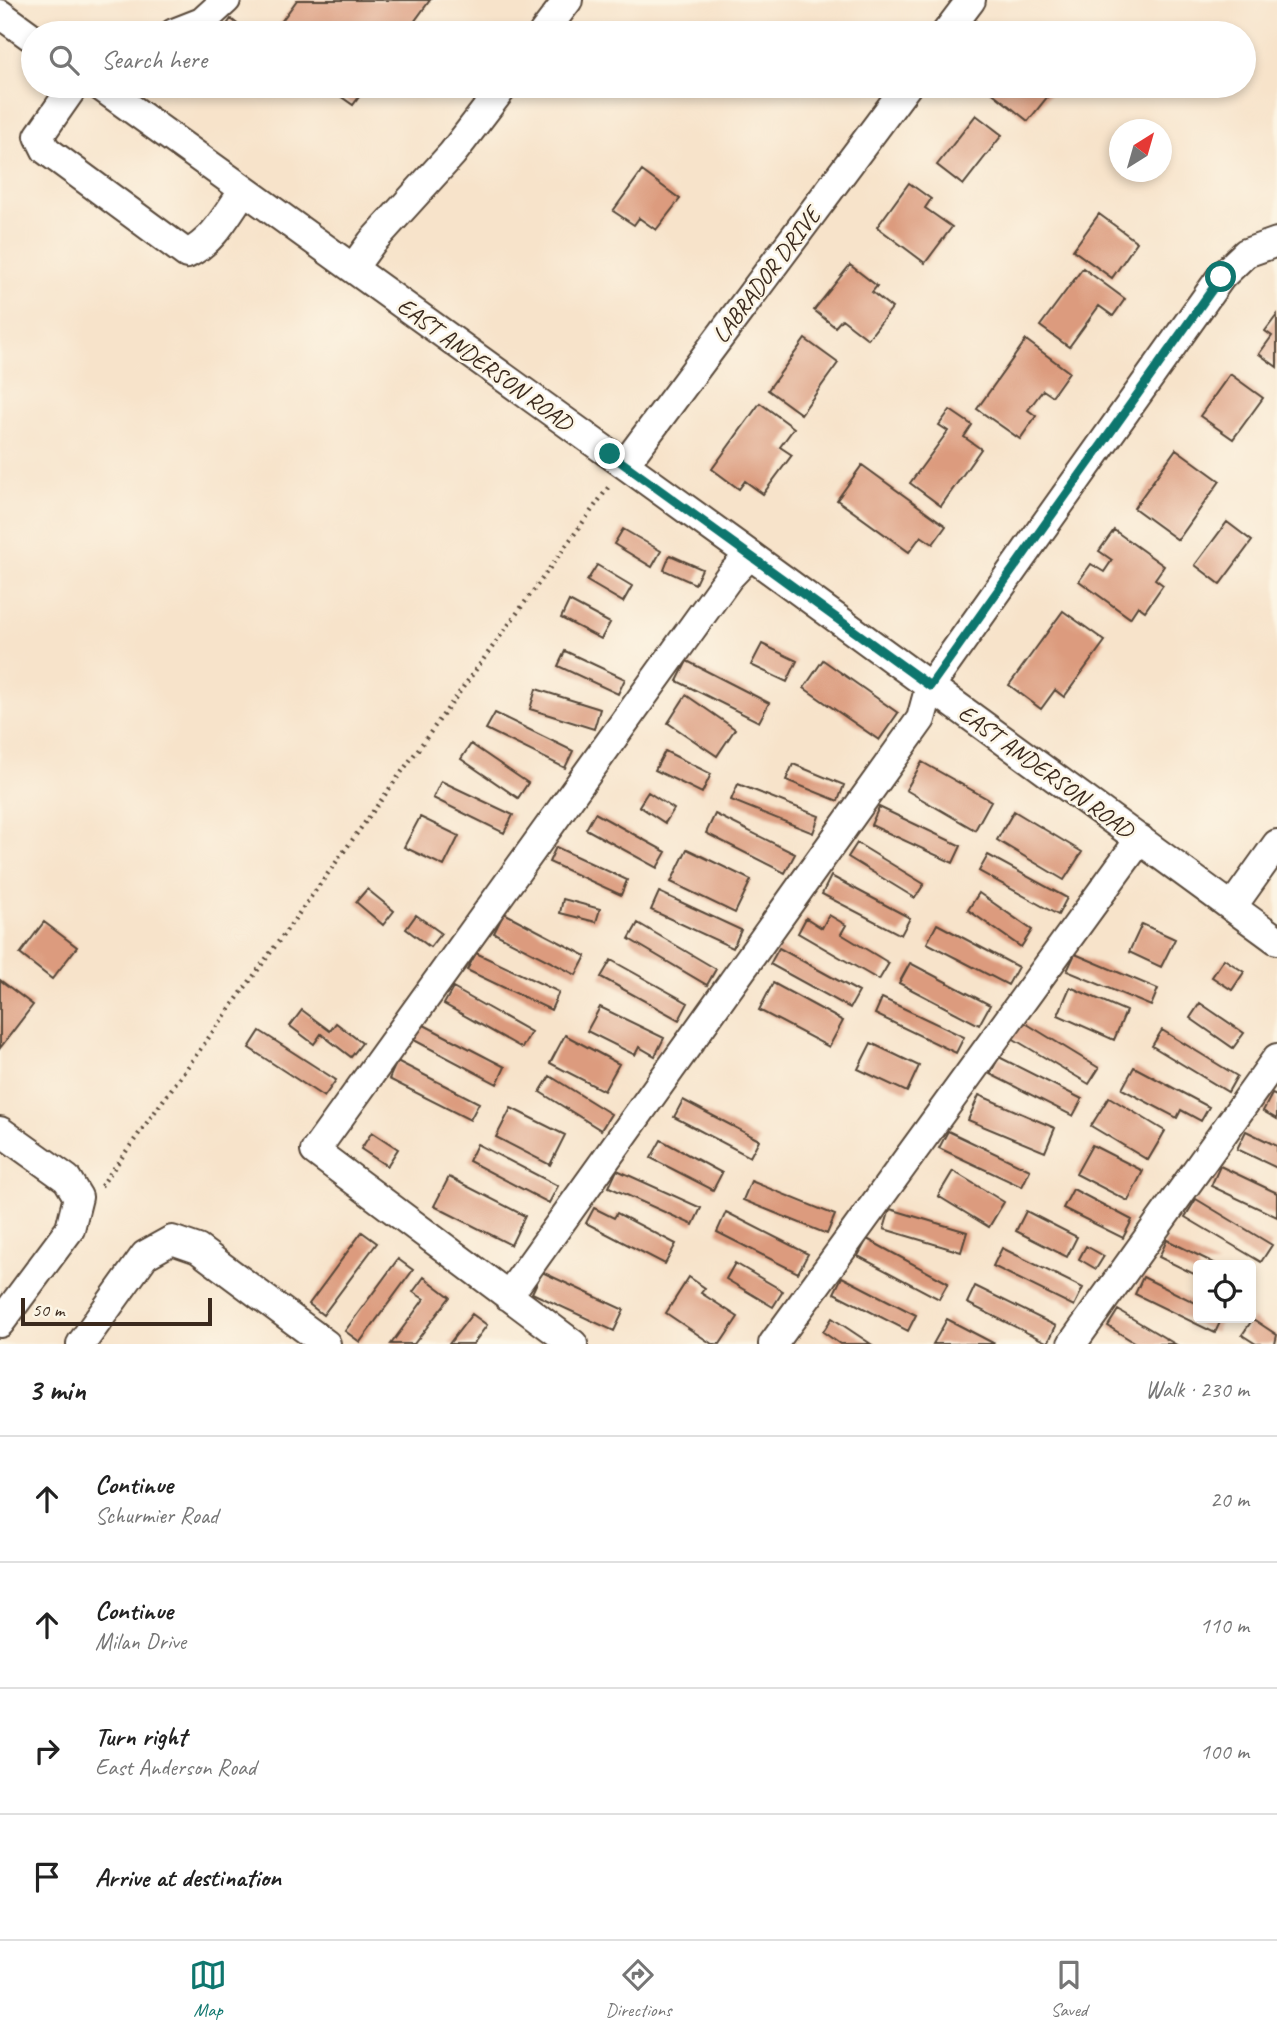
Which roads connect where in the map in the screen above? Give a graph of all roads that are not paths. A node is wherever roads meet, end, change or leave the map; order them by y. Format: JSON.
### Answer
{"nodes":[{"id":1,"x":226,"y":0,"type":"edge"},
{"id":2,"x":568,"y":0,"type":"edge"},
{"id":3,"x":971,"y":0,"type":"edge"},
{"id":4,"x":203,"y":21,"type":"edge"},
{"id":5,"x":552,"y":21,"type":"edge"},
{"id":6,"x":955,"y":21,"type":"edge"},
{"id":7,"x":66,"y":98,"type":"edge"},
{"id":8,"x":118,"y":98,"type":"edge"},
{"id":9,"x":494,"y":98,"type":"edge"},
{"id":10,"x":898,"y":98,"type":"edge"},
{"id":11,"x":244,"y":190,"type":"junction"},
{"id":12,"x":1277,"y":242,"type":"edge"},
{"id":13,"x":353,"y":268,"type":"junction"},
{"id":14,"x":625,"y":464,"type":"junction"},
{"id":15,"x":750,"y":555,"type":"junction"},
{"id":16,"x":930,"y":686,"type":"junction"},
{"id":17,"x":1140,"y":839,"type":"junction"},
{"id":18,"x":1277,"y":844,"type":"edge"},
{"id":19,"x":1232,"y":907,"type":"junction"},
{"id":20,"x":1277,"y":940,"type":"edge"},
{"id":21,"x":1277,"y":1058,"type":"edge"},
{"id":22,"x":0,"y":1131,"type":"edge"},
{"id":23,"x":508,"y":1296,"type":"junction"},
{"id":24,"x":0,"y":1323,"type":"edge"},
{"id":25,"x":80,"y":1344,"type":"edge"},
{"id":26,"x":326,"y":1344,"type":"edge"},
{"id":27,"x":573,"y":1344,"type":"edge"},
{"id":28,"x":773,"y":1344,"type":"edge"},
{"id":29,"x":1072,"y":1344,"type":"edge"}],
"edges":[{"from":1,"to":4,"type":"street"},
{"from":2,"to":5,"type":"street"},
{"from":3,"to":6,"type":"street"},
{"from":7,"to":11,"type":"street"},
{"from":8,"to":11,"type":"street","name":"EAST ANDERSON ROAD"},
{"from":9,"to":13,"type":"street"},
{"from":10,"to":14,"type":"street","name":"LABRADOR DRIVE"},
{"from":11,"to":13,"type":"street","name":"EAST ANDERSON ROAD"},
{"from":12,"to":16,"type":"street"},
{"from":13,"to":14,"type":"street","name":"EAST ANDERSON ROAD"},
{"from":14,"to":15,"type":"street","name":"EAST ANDERSON ROAD"},
{"from":15,"to":16,"type":"street","name":"EAST ANDERSON ROAD"},
{"from":15,"to":23,"type":"street"},
{"from":16,"to":17,"type":"street","name":"EAST ANDERSON ROAD"},
{"from":16,"to":23,"type":"street"},
{"from":17,"to":19,"type":"street","name":"EAST ANDERSON ROAD"},
{"from":17,"to":28,"type":"street"},
{"from":18,"to":19,"type":"street"},
{"from":19,"to":20,"type":"street","name":"EAST ANDERSON ROAD"},
{"from":21,"to":29,"type":"street"},
{"from":22,"to":24,"type":"street"},
{"from":23,"to":27,"type":"street"},
{"from":25,"to":26,"type":"street"}]}
